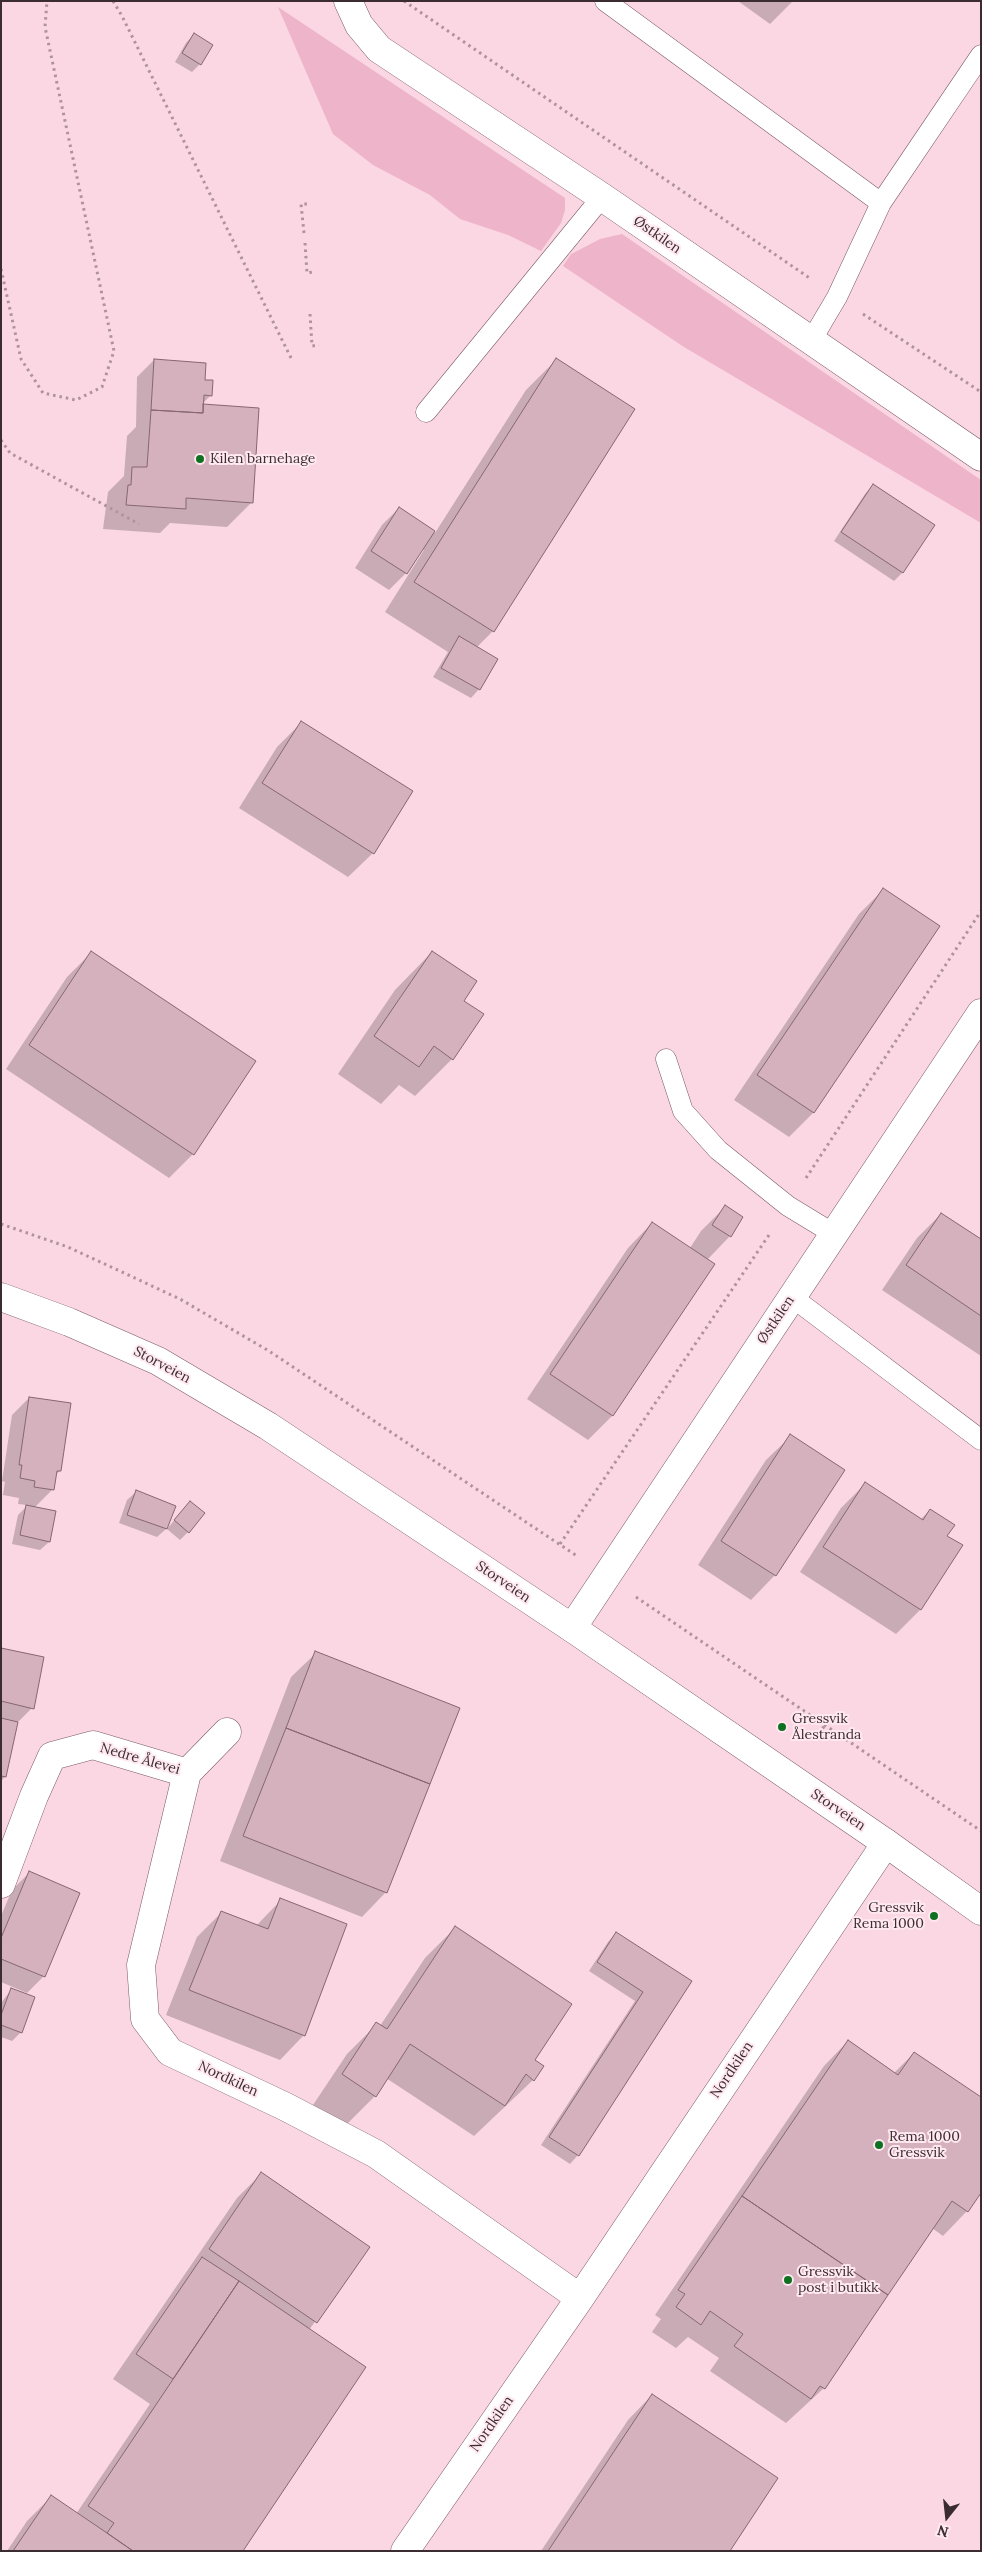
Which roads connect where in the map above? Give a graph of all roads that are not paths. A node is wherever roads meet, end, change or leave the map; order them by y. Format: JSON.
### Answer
{"nodes":[{"id":1,"x":348,"y":1,"type":"edge"},
{"id":2,"x":605,"y":1,"type":"edge"},
{"id":3,"x":981,"y":55,"type":"edge"},
{"id":4,"x":602,"y":197,"type":"junction"},
{"id":5,"x":881,"y":203,"type":"junction"},
{"id":6,"x":811,"y":341,"type":"junction"},
{"id":7,"x":426,"y":412,"type":"dead end"},
{"id":8,"x":981,"y":457,"type":"edge"},
{"id":9,"x":981,"y":1013,"type":"edge"},
{"id":10,"x":666,"y":1059,"type":"dead end"},
{"id":11,"x":834,"y":1234,"type":"junction"},
{"id":12,"x":1,"y":1297,"type":"edge"},
{"id":13,"x":792,"y":1297,"type":"junction"},
{"id":14,"x":981,"y":1440,"type":"edge"},
{"id":15,"x":572,"y":1628,"type":"junction"},
{"id":16,"x":227,"y":1732,"type":"dead end"},
{"id":17,"x":187,"y":1773,"type":"junction"},
{"id":18,"x":886,"y":1843,"type":"junction"},
{"id":19,"x":1,"y":1884,"type":"edge"},
{"id":20,"x":981,"y":1911,"type":"edge"},
{"id":21,"x":580,"y":2298,"type":"junction"},
{"id":22,"x":405,"y":2551,"type":"edge"}],
"edges":[{"from":1,"to":4,"type":"street","name":"Østkilen"},
{"from":2,"to":5,"type":"lane"},
{"from":3,"to":5,"type":"lane"},
{"from":4,"to":6,"type":"street","name":"Østkilen"},
{"from":4,"to":7,"type":"lane"},
{"from":5,"to":6,"type":"lane"},
{"from":6,"to":8,"type":"street","name":"Østkilen"},
{"from":9,"to":11,"type":"street","name":"Østkilen"},
{"from":10,"to":11,"type":"lane"},
{"from":11,"to":13,"type":"street","name":"Østkilen"},
{"from":12,"to":15,"type":"street","name":"Storveien"},
{"from":13,"to":14,"type":"lane"},
{"from":13,"to":15,"type":"street","name":"Østkilen"},
{"from":15,"to":18,"type":"street","name":"Storveien"},
{"from":16,"to":17,"type":"street"},
{"from":17,"to":19,"type":"street","name":"Nedre Ålevei"},
{"from":17,"to":21,"type":"street","name":"Nordkilen"},
{"from":18,"to":20,"type":"street","name":"Storveien"},
{"from":18,"to":21,"type":"street","name":"Nordkilen"},
{"from":21,"to":22,"type":"street","name":"Nordkilen"}]}
